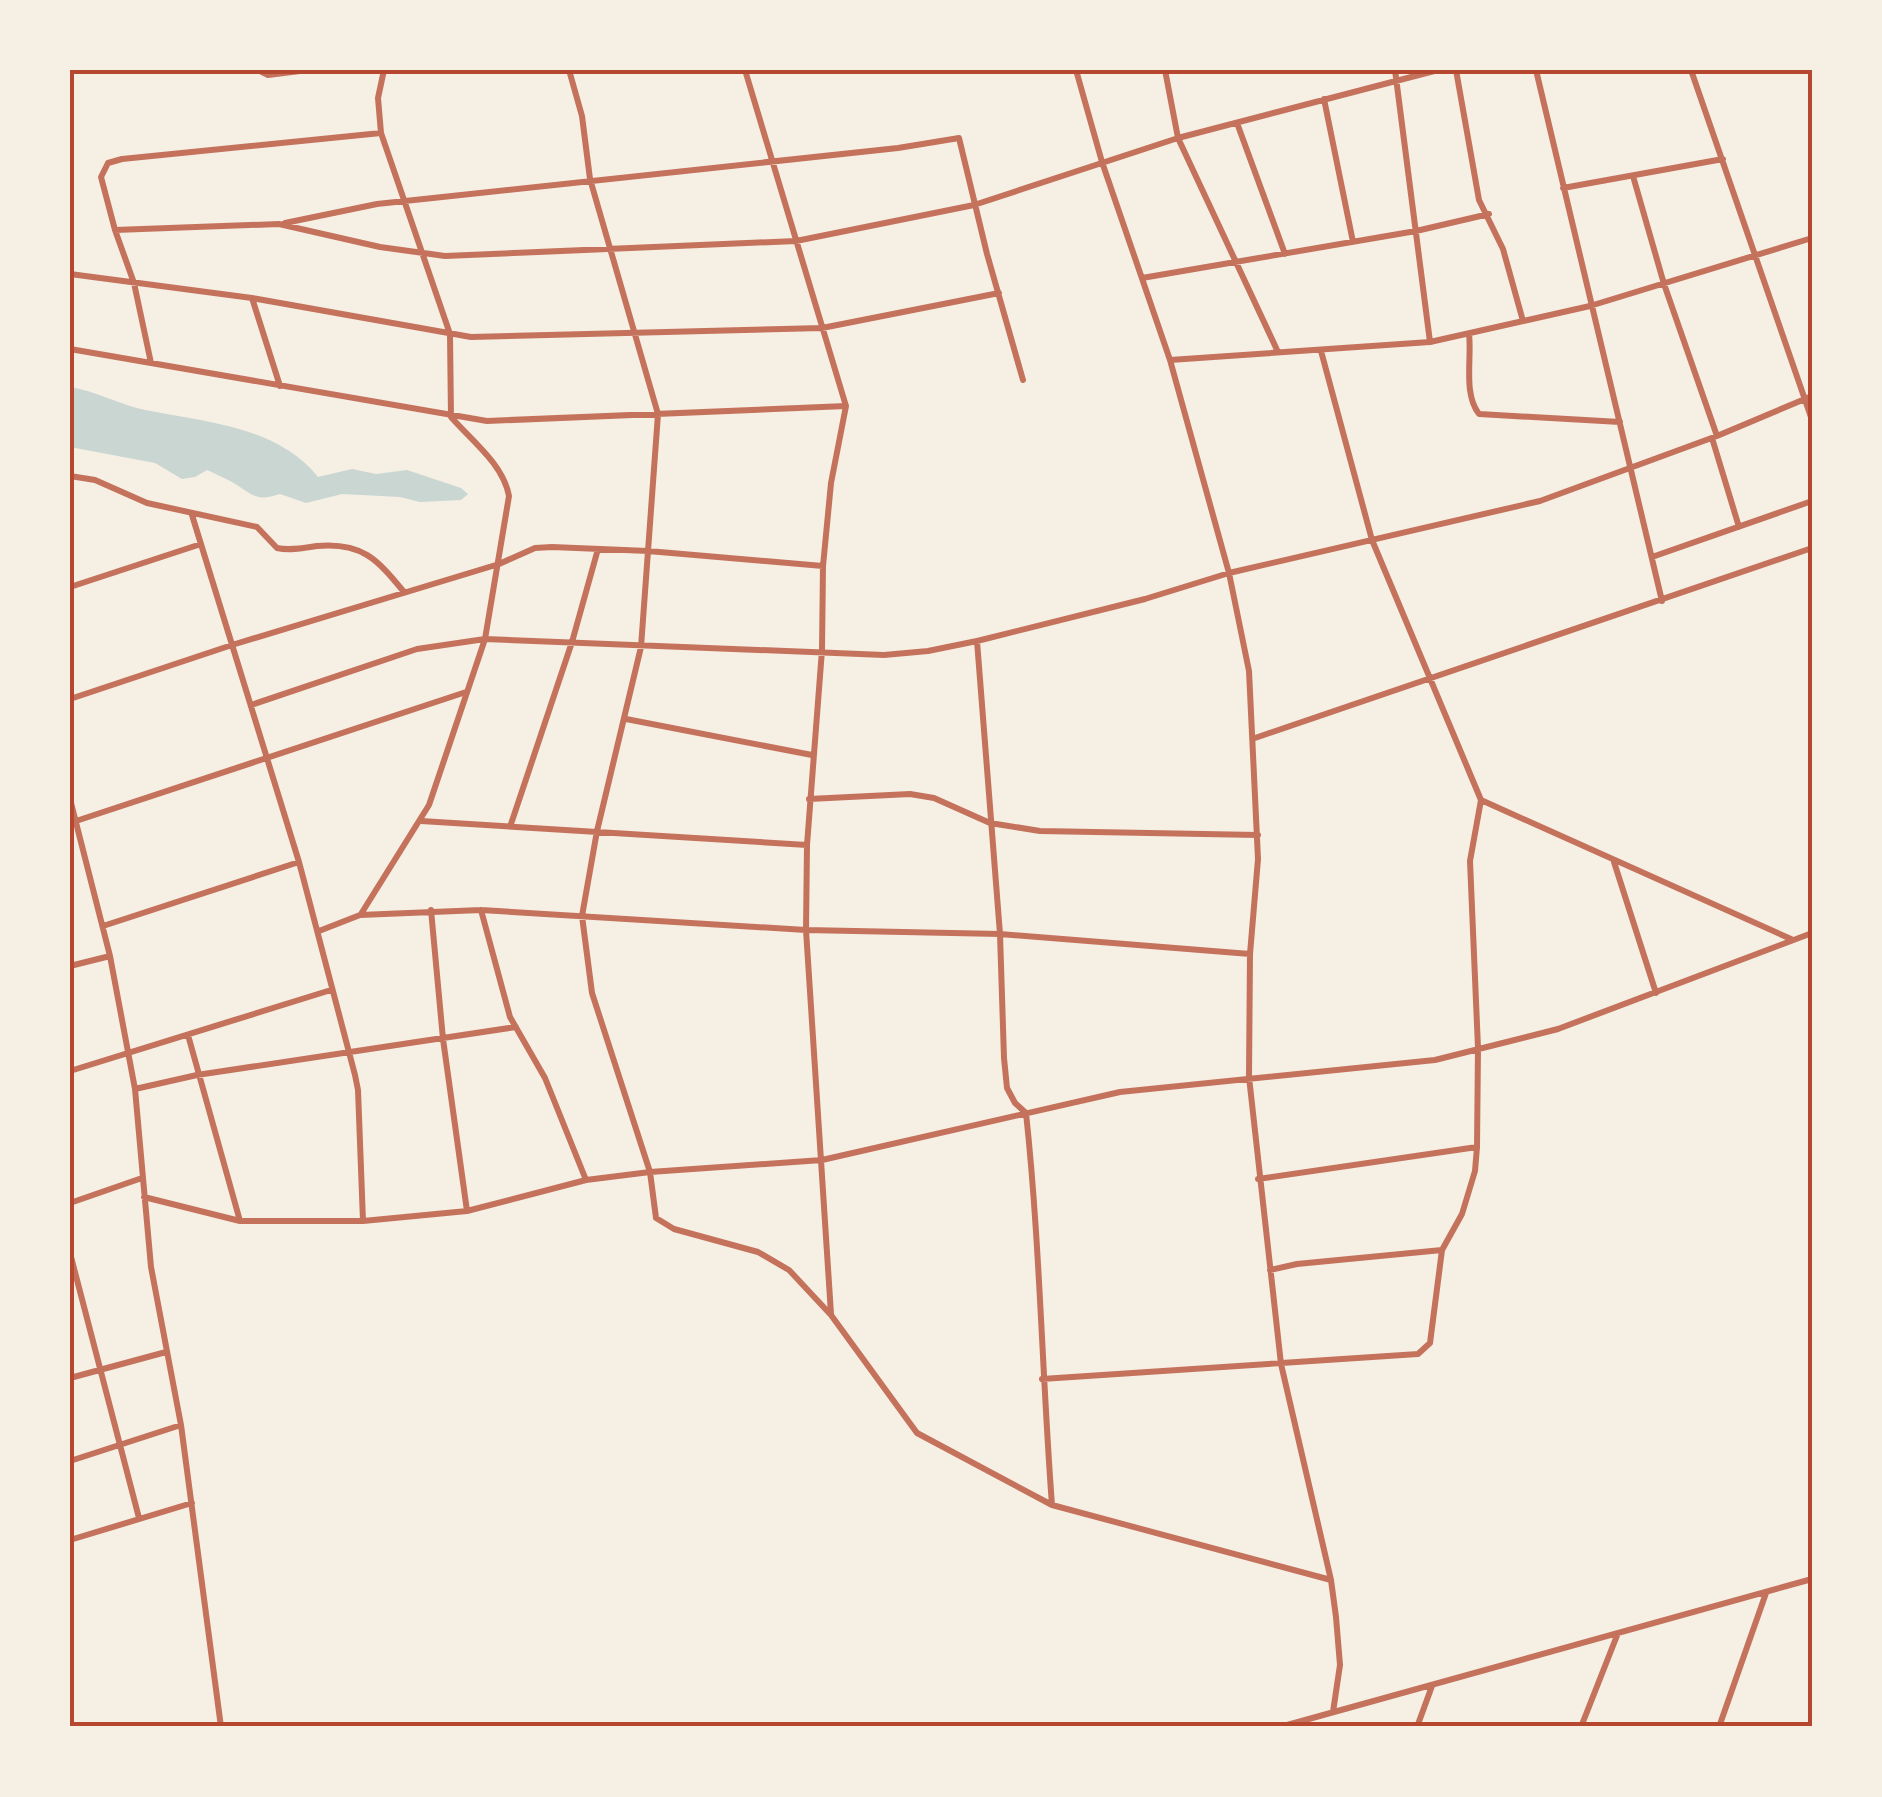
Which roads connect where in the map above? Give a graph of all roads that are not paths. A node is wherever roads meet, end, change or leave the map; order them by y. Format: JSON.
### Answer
{"nodes":[{"id":1,"x":258,"y":70,"type":"edge"},
{"id":2,"x":308,"y":70,"type":"edge"},
{"id":3,"x":384,"y":70,"type":"edge"},
{"id":4,"x":570,"y":70,"type":"edge"},
{"id":5,"x":744,"y":70,"type":"edge"},
{"id":6,"x":1076,"y":70,"type":"edge"},
{"id":7,"x":1166,"y":70,"type":"edge"},
{"id":8,"x":1438,"y":70,"type":"edge"},
{"id":9,"x":1456,"y":70,"type":"edge"},
{"id":10,"x":1536,"y":70,"type":"edge"},
{"id":11,"x":1691,"y":70,"type":"edge"},
{"id":12,"x":1396,"y":75,"type":"edge"},
{"id":13,"x":1324,"y":99,"type":"junction"},
{"id":14,"x":1236,"y":123,"type":"junction"},
{"id":15,"x":381,"y":132,"type":"junction"},
{"id":16,"x":1178,"y":138,"type":"junction"},
{"id":17,"x":1724,"y":159,"type":"junction"},
{"id":18,"x":770,"y":160,"type":"junction"},
{"id":19,"x":1102,"y":162,"type":"junction"},
{"id":20,"x":1632,"y":176,"type":"junction"},
{"id":21,"x":590,"y":179,"type":"junction"},
{"id":22,"x":1563,"y":188,"type":"junction"},
{"id":23,"x":404,"y":201,"type":"junction"},
{"id":24,"x":974,"y":205,"type":"junction"},
{"id":25,"x":1489,"y":214,"type":"junction"},
{"id":26,"x":279,"y":224,"type":"junction"},
{"id":27,"x":115,"y":230,"type":"junction"},
{"id":28,"x":1416,"y":231,"type":"junction"},
{"id":29,"x":1812,"y":238,"type":"edge"},
{"id":30,"x":796,"y":240,"type":"junction"},
{"id":31,"x":1353,"y":242,"type":"junction"},
{"id":32,"x":608,"y":248,"type":"junction"},
{"id":33,"x":420,"y":254,"type":"junction"},
{"id":34,"x":1285,"y":254,"type":"junction"},
{"id":35,"x":1755,"y":258,"type":"junction"},
{"id":36,"x":1237,"y":263,"type":"junction"},
{"id":37,"x":70,"y":274,"type":"edge"},
{"id":38,"x":1142,"y":278,"type":"junction"},
{"id":39,"x":134,"y":283,"type":"junction"},
{"id":40,"x":1664,"y":284,"type":"junction"},
{"id":41,"x":999,"y":293,"type":"junction"},
{"id":42,"x":252,"y":298,"type":"junction"},
{"id":43,"x":1590,"y":306,"type":"junction"},
{"id":44,"x":1523,"y":321,"type":"junction"},
{"id":45,"x":822,"y":328,"type":"junction"},
{"id":46,"x":634,"y":332,"type":"junction"},
{"id":47,"x":450,"y":334,"type":"junction"},
{"id":48,"x":1469,"y":334,"type":"junction"},
{"id":49,"x":1430,"y":342,"type":"junction"},
{"id":50,"x":70,"y":350,"type":"edge"},
{"id":51,"x":1321,"y":351,"type":"junction"},
{"id":52,"x":1278,"y":352,"type":"junction"},
{"id":53,"x":1170,"y":360,"type":"junction"},
{"id":54,"x":151,"y":363,"type":"junction"},
{"id":55,"x":1023,"y":380,"type":"dead end"},
{"id":56,"x":280,"y":386,"type":"junction"},
{"id":57,"x":1808,"y":397,"type":"edge"},
{"id":58,"x":846,"y":406,"type":"junction"},
{"id":59,"x":658,"y":414,"type":"junction"},
{"id":60,"x":451,"y":416,"type":"junction"},
{"id":61,"x":1812,"y":420,"type":"edge"},
{"id":62,"x":1620,"y":422,"type":"junction"},
{"id":63,"x":1714,"y":437,"type":"junction"},
{"id":64,"x":1630,"y":465,"type":"junction"},
{"id":65,"x":70,"y":476,"type":"edge"},
{"id":66,"x":1812,"y":502,"type":"edge"},
{"id":67,"x":192,"y":514,"type":"junction"},
{"id":68,"x":1740,"y":526,"type":"junction"},
{"id":69,"x":1372,"y":540,"type":"junction"},
{"id":70,"x":202,"y":544,"type":"junction"},
{"id":71,"x":1812,"y":548,"type":"edge"},
{"id":72,"x":598,"y":550,"type":"junction"},
{"id":73,"x":648,"y":551,"type":"junction"},
{"id":74,"x":1652,"y":557,"type":"junction"},
{"id":75,"x":499,"y":564,"type":"junction"},
{"id":76,"x":824,"y":566,"type":"junction"},
{"id":77,"x":1228,"y":573,"type":"junction"},
{"id":78,"x":70,"y":587,"type":"edge"},
{"id":79,"x":404,"y":592,"type":"junction"},
{"id":80,"x":1662,"y":600,"type":"junction"},
{"id":81,"x":485,"y":640,"type":"junction"},
{"id":82,"x":977,"y":641,"type":"junction"},
{"id":83,"x":572,"y":642,"type":"junction"},
{"id":84,"x":232,"y":645,"type":"junction"},
{"id":85,"x":642,"y":646,"type":"junction"},
{"id":86,"x":822,"y":650,"type":"junction"},
{"id":87,"x":1429,"y":680,"type":"junction"},
{"id":88,"x":468,"y":692,"type":"junction"},
{"id":89,"x":70,"y":699,"type":"edge"},
{"id":90,"x":252,"y":705,"type":"junction"},
{"id":91,"x":626,"y":719,"type":"junction"},
{"id":92,"x":1255,"y":738,"type":"junction"},
{"id":93,"x":812,"y":755,"type":"junction"},
{"id":94,"x":268,"y":756,"type":"junction"},
{"id":95,"x":808,"y":798,"type":"junction"},
{"id":96,"x":70,"y":799,"type":"edge"},
{"id":97,"x":1481,"y":800,"type":"junction"},
{"id":98,"x":421,"y":821,"type":"junction"},
{"id":99,"x":73,"y":822,"type":"edge"},
{"id":100,"x":511,"y":824,"type":"junction"},
{"id":101,"x":990,"y":824,"type":"junction"},
{"id":102,"x":597,"y":831,"type":"junction"},
{"id":103,"x":1258,"y":836,"type":"junction"},
{"id":104,"x":807,"y":845,"type":"junction"},
{"id":105,"x":1613,"y":860,"type":"junction"},
{"id":106,"x":300,"y":862,"type":"junction"},
{"id":107,"x":431,"y":910,"type":"junction"},
{"id":108,"x":481,"y":910,"type":"junction"},
{"id":109,"x":360,"y":915,"type":"junction"},
{"id":110,"x":582,"y":916,"type":"junction"},
{"id":111,"x":103,"y":926,"type":"junction"},
{"id":112,"x":806,"y":930,"type":"junction"},
{"id":113,"x":320,"y":931,"type":"junction"},
{"id":114,"x":1812,"y":933,"type":"edge"},
{"id":115,"x":1000,"y":934,"type":"junction"},
{"id":116,"x":1790,"y":939,"type":"junction"},
{"id":117,"x":1250,"y":954,"type":"junction"},
{"id":118,"x":110,"y":956,"type":"junction"},
{"id":119,"x":70,"y":966,"type":"edge"},
{"id":120,"x":332,"y":990,"type":"junction"},
{"id":121,"x":1656,"y":993,"type":"junction"},
{"id":122,"x":516,"y":1027,"type":"junction"},
{"id":123,"x":188,"y":1035,"type":"junction"},
{"id":124,"x":442,"y":1039,"type":"junction"},
{"id":125,"x":1478,"y":1048,"type":"junction"},
{"id":126,"x":346,"y":1051,"type":"junction"},
{"id":127,"x":129,"y":1054,"type":"junction"},
{"id":128,"x":70,"y":1070,"type":"edge"},
{"id":129,"x":197,"y":1076,"type":"junction"},
{"id":130,"x":1249,"y":1078,"type":"junction"},
{"id":131,"x":135,"y":1089,"type":"junction"},
{"id":132,"x":1026,"y":1113,"type":"junction"},
{"id":133,"x":1477,"y":1146,"type":"junction"},
{"id":134,"x":822,"y":1160,"type":"junction"},
{"id":135,"x":650,"y":1172,"type":"junction"},
{"id":136,"x":142,"y":1178,"type":"junction"},
{"id":137,"x":1258,"y":1179,"type":"junction"},
{"id":138,"x":586,"y":1180,"type":"junction"},
{"id":139,"x":144,"y":1197,"type":"junction"},
{"id":140,"x":70,"y":1203,"type":"edge"},
{"id":141,"x":466,"y":1211,"type":"junction"},
{"id":142,"x":240,"y":1221,"type":"junction"},
{"id":143,"x":363,"y":1221,"type":"junction"},
{"id":144,"x":1442,"y":1250,"type":"junction"},
{"id":145,"x":70,"y":1253,"type":"edge"},
{"id":146,"x":1270,"y":1270,"type":"junction"},
{"id":147,"x":830,"y":1315,"type":"junction"},
{"id":148,"x":166,"y":1352,"type":"junction"},
{"id":149,"x":1282,"y":1364,"type":"junction"},
{"id":150,"x":103,"y":1370,"type":"junction"},
{"id":151,"x":70,"y":1378,"type":"edge"},
{"id":152,"x":1042,"y":1379,"type":"junction"},
{"id":153,"x":181,"y":1425,"type":"junction"},
{"id":154,"x":121,"y":1444,"type":"junction"},
{"id":155,"x":70,"y":1461,"type":"edge"},
{"id":156,"x":192,"y":1502,"type":"junction"},
{"id":157,"x":1052,"y":1504,"type":"junction"},
{"id":158,"x":139,"y":1518,"type":"junction"},
{"id":159,"x":70,"y":1540,"type":"edge"},
{"id":160,"x":1812,"y":1579,"type":"edge"},
{"id":161,"x":1331,"y":1580,"type":"junction"},
{"id":162,"x":1766,"y":1592,"type":"junction"},
{"id":163,"x":1618,"y":1633,"type":"junction"},
{"id":164,"x":1432,"y":1685,"type":"junction"},
{"id":165,"x":1333,"y":1712,"type":"junction"},
{"id":166,"x":221,"y":1727,"type":"edge"},
{"id":167,"x":1280,"y":1727,"type":"edge"},
{"id":168,"x":1417,"y":1727,"type":"edge"},
{"id":169,"x":1581,"y":1727,"type":"edge"},
{"id":170,"x":1719,"y":1727,"type":"edge"}],
"edges":[{"from":1,"to":2,"type":"street"},
{"from":3,"to":15,"type":"street"},
{"from":4,"to":21,"type":"street"},
{"from":5,"to":18,"type":"street"},
{"from":6,"to":19,"type":"street"},
{"from":7,"to":16,"type":"street"},
{"from":8,"to":12,"type":"street"},
{"from":9,"to":25,"type":"street"},
{"from":10,"to":22,"type":"street"},
{"from":11,"to":17,"type":"street"},
{"from":12,"to":13,"type":"street"},
{"from":12,"to":28,"type":"street"},
{"from":13,"to":14,"type":"street"},
{"from":13,"to":31,"type":"street"},
{"from":14,"to":16,"type":"street"},
{"from":14,"to":34,"type":"street"},
{"from":15,"to":23,"type":"street"},
{"from":15,"to":27,"type":"street"},
{"from":16,"to":19,"type":"street"},
{"from":16,"to":36,"type":"street"},
{"from":17,"to":20,"type":"street"},
{"from":17,"to":35,"type":"street"},
{"from":18,"to":21,"type":"street"},
{"from":18,"to":24,"type":"street"},
{"from":18,"to":30,"type":"street"},
{"from":19,"to":24,"type":"street"},
{"from":19,"to":38,"type":"street"},
{"from":20,"to":22,"type":"street"},
{"from":20,"to":40,"type":"street"},
{"from":21,"to":23,"type":"street"},
{"from":21,"to":32,"type":"street"},
{"from":22,"to":43,"type":"street"},
{"from":23,"to":26,"type":"street"},
{"from":23,"to":33,"type":"street"},
{"from":24,"to":30,"type":"street"},
{"from":24,"to":41,"type":"street"},
{"from":25,"to":28,"type":"street"},
{"from":25,"to":44,"type":"street"},
{"from":26,"to":27,"type":"street"},
{"from":26,"to":33,"type":"street"},
{"from":27,"to":39,"type":"street"},
{"from":28,"to":31,"type":"street"},
{"from":28,"to":49,"type":"street"},
{"from":29,"to":35,"type":"street"},
{"from":30,"to":32,"type":"street"},
{"from":30,"to":45,"type":"street"},
{"from":31,"to":34,"type":"street"},
{"from":32,"to":33,"type":"street"},
{"from":32,"to":46,"type":"street"},
{"from":33,"to":47,"type":"street"},
{"from":34,"to":36,"type":"street"},
{"from":35,"to":40,"type":"street"},
{"from":35,"to":57,"type":"street"},
{"from":36,"to":38,"type":"street"},
{"from":36,"to":52,"type":"street"},
{"from":37,"to":39,"type":"street"},
{"from":38,"to":53,"type":"street"},
{"from":39,"to":42,"type":"street"},
{"from":39,"to":54,"type":"street"},
{"from":40,"to":43,"type":"street"},
{"from":40,"to":63,"type":"street"},
{"from":41,"to":45,"type":"street"},
{"from":41,"to":55,"type":"street"},
{"from":42,"to":47,"type":"street"},
{"from":42,"to":56,"type":"street"},
{"from":43,"to":44,"type":"street"},
{"from":43,"to":62,"type":"street"},
{"from":44,"to":48,"type":"street"},
{"from":45,"to":46,"type":"street"},
{"from":45,"to":58,"type":"street"},
{"from":46,"to":47,"type":"street"},
{"from":46,"to":59,"type":"street"},
{"from":47,"to":60,"type":"street"},
{"from":48,"to":49,"type":"street"},
{"from":48,"to":62,"type":"street"},
{"from":49,"to":51,"type":"street"},
{"from":50,"to":54,"type":"street"},
{"from":51,"to":52,"type":"street"},
{"from":51,"to":69,"type":"street"},
{"from":52,"to":53,"type":"street"},
{"from":53,"to":77,"type":"street"},
{"from":54,"to":56,"type":"street"},
{"from":56,"to":60,"type":"street"},
{"from":57,"to":61,"type":"street"},
{"from":57,"to":63,"type":"street"},
{"from":58,"to":59,"type":"street"},
{"from":58,"to":76,"type":"street"},
{"from":59,"to":60,"type":"street"},
{"from":59,"to":73,"type":"street"},
{"from":60,"to":75,"type":"street"},
{"from":62,"to":64,"type":"street"},
{"from":63,"to":64,"type":"street"},
{"from":63,"to":68,"type":"street"},
{"from":64,"to":69,"type":"street"},
{"from":64,"to":74,"type":"street"},
{"from":65,"to":67,"type":"street"},
{"from":66,"to":68,"type":"street"},
{"from":67,"to":70,"type":"street"},
{"from":67,"to":79,"type":"street"},
{"from":68,"to":74,"type":"street"},
{"from":69,"to":77,"type":"street"},
{"from":69,"to":87,"type":"street"},
{"from":70,"to":78,"type":"street"},
{"from":70,"to":84,"type":"street"},
{"from":71,"to":80,"type":"street"},
{"from":72,"to":73,"type":"street"},
{"from":72,"to":75,"type":"street"},
{"from":72,"to":83,"type":"street"},
{"from":73,"to":76,"type":"street"},
{"from":73,"to":85,"type":"street"},
{"from":74,"to":80,"type":"street"},
{"from":75,"to":79,"type":"street"},
{"from":75,"to":81,"type":"street"},
{"from":76,"to":86,"type":"street"},
{"from":77,"to":82,"type":"street"},
{"from":77,"to":92,"type":"street"},
{"from":79,"to":84,"type":"street"},
{"from":80,"to":87,"type":"street"},
{"from":81,"to":83,"type":"street"},
{"from":81,"to":88,"type":"street"},
{"from":81,"to":90,"type":"street"},
{"from":82,"to":86,"type":"street"},
{"from":82,"to":101,"type":"street"},
{"from":83,"to":85,"type":"street"},
{"from":83,"to":100,"type":"street"},
{"from":84,"to":89,"type":"street"},
{"from":84,"to":90,"type":"street"},
{"from":85,"to":86,"type":"street"},
{"from":85,"to":91,"type":"street"},
{"from":86,"to":93,"type":"street"},
{"from":87,"to":92,"type":"street"},
{"from":87,"to":97,"type":"street"},
{"from":88,"to":94,"type":"street"},
{"from":88,"to":98,"type":"street"},
{"from":90,"to":94,"type":"street"},
{"from":91,"to":93,"type":"street"},
{"from":91,"to":102,"type":"street"},
{"from":92,"to":103,"type":"street"},
{"from":93,"to":95,"type":"street"},
{"from":94,"to":99,"type":"street"},
{"from":94,"to":106,"type":"street"},
{"from":95,"to":101,"type":"street"},
{"from":95,"to":104,"type":"street"},
{"from":96,"to":99,"type":"street"},
{"from":97,"to":105,"type":"street"},
{"from":97,"to":125,"type":"street"},
{"from":98,"to":100,"type":"street"},
{"from":98,"to":109,"type":"street"},
{"from":99,"to":111,"type":"street"},
{"from":100,"to":102,"type":"street"},
{"from":101,"to":103,"type":"street"},
{"from":101,"to":115,"type":"street"},
{"from":102,"to":104,"type":"street"},
{"from":102,"to":110,"type":"street"},
{"from":103,"to":117,"type":"street"},
{"from":104,"to":112,"type":"street"},
{"from":105,"to":116,"type":"street"},
{"from":105,"to":121,"type":"street"},
{"from":106,"to":111,"type":"street"},
{"from":106,"to":113,"type":"street"},
{"from":107,"to":108,"type":"street"},
{"from":107,"to":109,"type":"street"},
{"from":107,"to":124,"type":"street"},
{"from":108,"to":110,"type":"street"},
{"from":108,"to":122,"type":"street"},
{"from":109,"to":113,"type":"street"},
{"from":110,"to":112,"type":"street"},
{"from":110,"to":135,"type":"street"},
{"from":111,"to":118,"type":"street"},
{"from":112,"to":115,"type":"street"},
{"from":112,"to":134,"type":"street"},
{"from":113,"to":120,"type":"street"},
{"from":114,"to":116,"type":"street"},
{"from":115,"to":117,"type":"street"},
{"from":115,"to":132,"type":"street"},
{"from":116,"to":121,"type":"street"},
{"from":117,"to":130,"type":"street"},
{"from":118,"to":119,"type":"street"},
{"from":118,"to":127,"type":"street"},
{"from":120,"to":123,"type":"street"},
{"from":120,"to":126,"type":"street"},
{"from":121,"to":125,"type":"street"},
{"from":122,"to":124,"type":"street"},
{"from":122,"to":138,"type":"street"},
{"from":123,"to":127,"type":"street"},
{"from":123,"to":129,"type":"street"},
{"from":124,"to":126,"type":"street"},
{"from":124,"to":141,"type":"street"},
{"from":125,"to":130,"type":"street"},
{"from":125,"to":133,"type":"street"},
{"from":126,"to":129,"type":"street"},
{"from":126,"to":143,"type":"street"},
{"from":127,"to":128,"type":"street"},
{"from":127,"to":131,"type":"street"},
{"from":129,"to":131,"type":"street"},
{"from":129,"to":142,"type":"street"},
{"from":130,"to":132,"type":"street"},
{"from":130,"to":137,"type":"street"},
{"from":131,"to":136,"type":"street"},
{"from":132,"to":134,"type":"street"},
{"from":132,"to":152,"type":"street"},
{"from":133,"to":137,"type":"street"},
{"from":133,"to":144,"type":"street"},
{"from":134,"to":135,"type":"street"},
{"from":134,"to":147,"type":"street"},
{"from":135,"to":138,"type":"street"},
{"from":135,"to":147,"type":"street"},
{"from":136,"to":139,"type":"street"},
{"from":136,"to":140,"type":"street"},
{"from":137,"to":146,"type":"street"},
{"from":138,"to":141,"type":"street"},
{"from":139,"to":142,"type":"street"},
{"from":139,"to":148,"type":"street"},
{"from":141,"to":143,"type":"street"},
{"from":142,"to":143,"type":"street"},
{"from":144,"to":146,"type":"street"},
{"from":144,"to":149,"type":"street"},
{"from":145,"to":150,"type":"street"},
{"from":146,"to":149,"type":"street"},
{"from":147,"to":157,"type":"street"},
{"from":148,"to":150,"type":"street"},
{"from":148,"to":153,"type":"street"},
{"from":149,"to":152,"type":"street"},
{"from":149,"to":161,"type":"street"},
{"from":150,"to":151,"type":"street"},
{"from":150,"to":154,"type":"street"},
{"from":152,"to":157,"type":"street"},
{"from":153,"to":154,"type":"street"},
{"from":153,"to":156,"type":"street"},
{"from":154,"to":155,"type":"street"},
{"from":154,"to":158,"type":"street"},
{"from":156,"to":158,"type":"street"},
{"from":156,"to":166,"type":"street"},
{"from":157,"to":161,"type":"street"},
{"from":158,"to":159,"type":"street"},
{"from":160,"to":162,"type":"street"},
{"from":161,"to":165,"type":"street"},
{"from":162,"to":163,"type":"street"},
{"from":162,"to":170,"type":"street"},
{"from":163,"to":164,"type":"street"},
{"from":163,"to":169,"type":"street"},
{"from":164,"to":165,"type":"street"},
{"from":164,"to":168,"type":"street"},
{"from":165,"to":167,"type":"street"}]}
